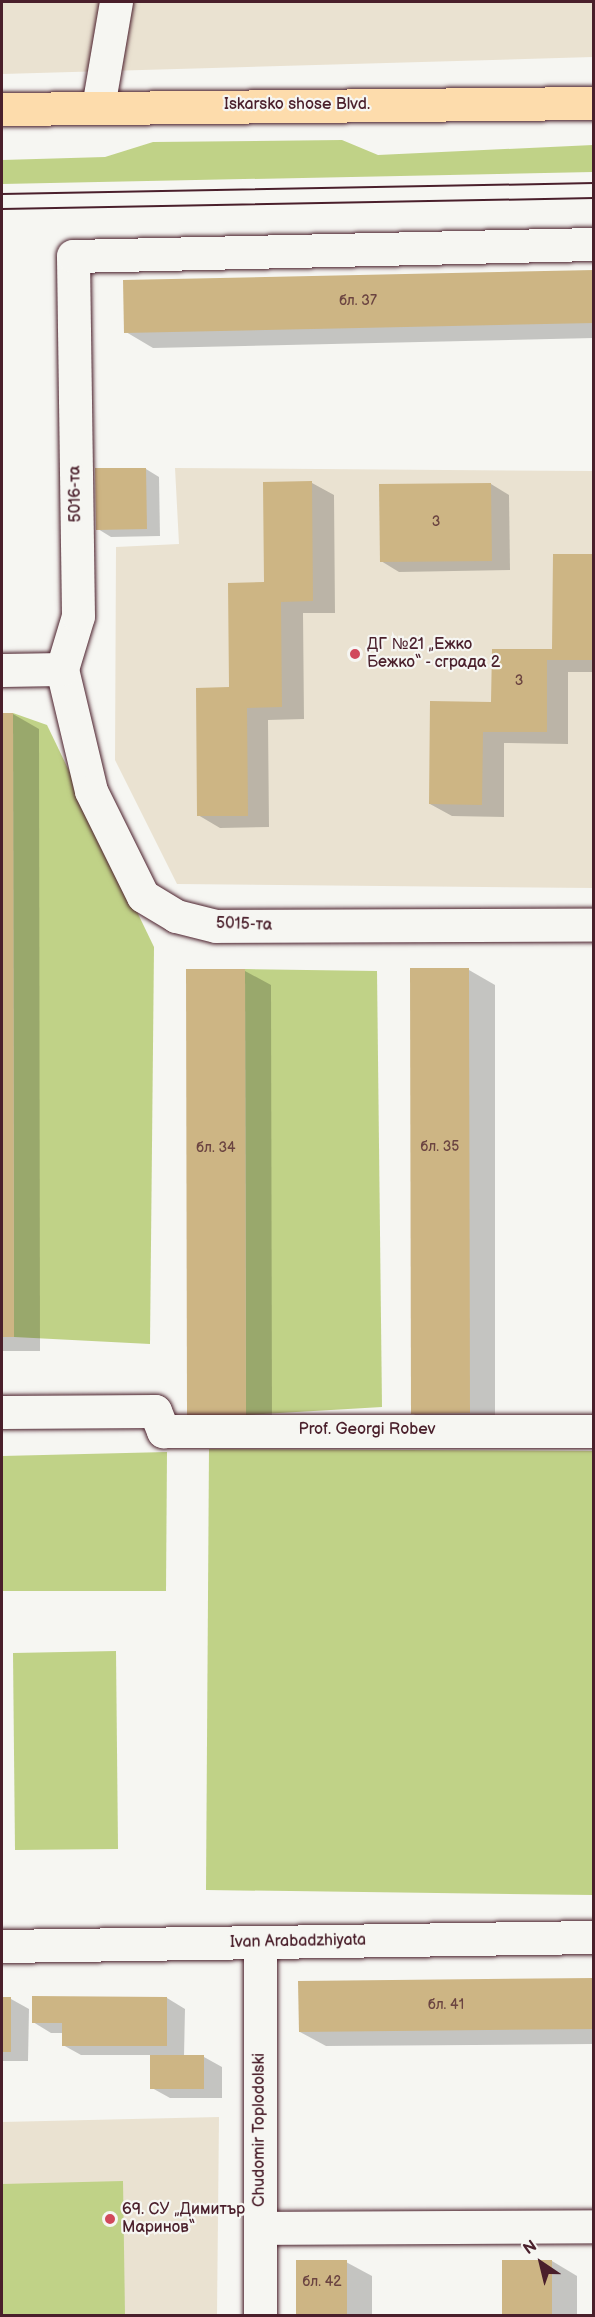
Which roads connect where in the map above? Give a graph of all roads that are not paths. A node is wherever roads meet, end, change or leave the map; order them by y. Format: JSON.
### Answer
{"nodes":[{"id":1,"x":116,"y":2,"type":"edge"},
{"id":2,"x":594,"y":103,"type":"edge"},
{"id":3,"x":98,"y":107,"type":"junction"},
{"id":4,"x":2,"y":109,"type":"edge"},
{"id":5,"x":594,"y":244,"type":"edge"},
{"id":6,"x":62,"y":669,"type":"junction"},
{"id":7,"x":2,"y":670,"type":"edge"},
{"id":8,"x":594,"y":925,"type":"edge"},
{"id":9,"x":2,"y":1412,"type":"edge"},
{"id":10,"x":594,"y":1431,"type":"edge"},
{"id":11,"x":594,"y":1937,"type":"edge"},
{"id":12,"x":260,"y":1944,"type":"junction"},
{"id":13,"x":2,"y":1946,"type":"edge"},
{"id":14,"x":594,"y":2226,"type":"edge"},
{"id":15,"x":260,"y":2228,"type":"junction"},
{"id":16,"x":260,"y":2316,"type":"edge"}],
"edges":[{"from":1,"to":3,"type":"street"},
{"from":2,"to":3,"type":"main road","name":"Iskarsko shose Blvd."},
{"from":3,"to":4,"type":"main road","name":"Iskarsko shose Blvd."},
{"from":5,"to":6,"type":"street","name":"5016-та"},
{"from":6,"to":7,"type":"street"},
{"from":6,"to":8,"type":"street","name":"5015-та"},
{"from":9,"to":10,"type":"street","name":"Prof. Georgi Robev"},
{"from":11,"to":12,"type":"street","name":"Ivan Arabadzhiyata"},
{"from":12,"to":13,"type":"street","name":"Ivan Arabadzhiyata"},
{"from":12,"to":15,"type":"street","name":"Chudomir Toplodolski"},
{"from":14,"to":15,"type":"street"},
{"from":15,"to":16,"type":"street","name":"Chudomir Toplodolski"}]}
